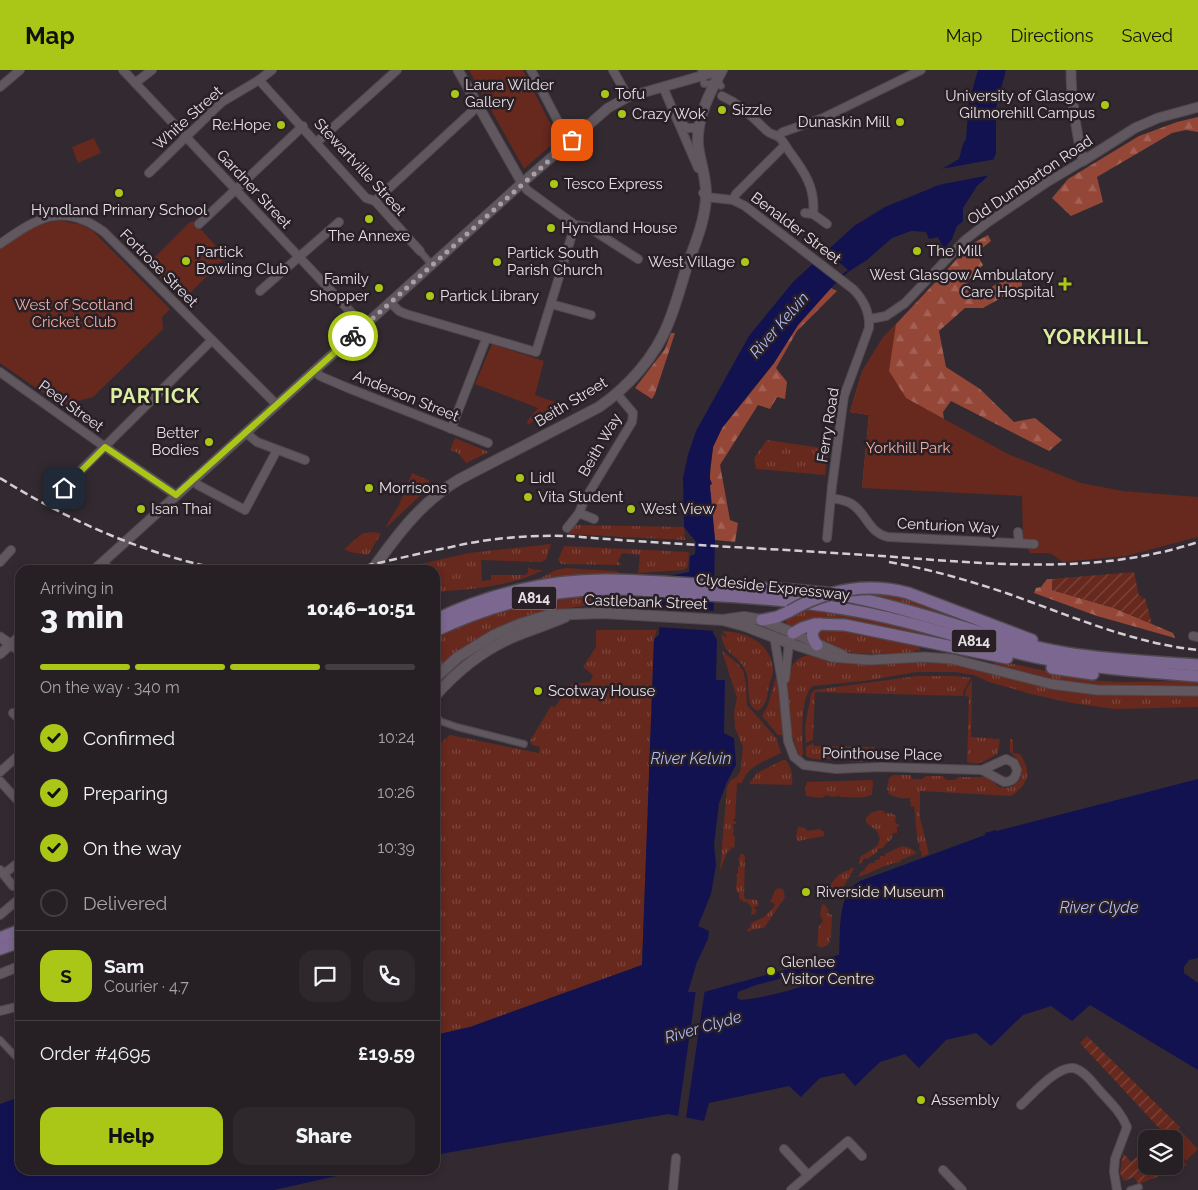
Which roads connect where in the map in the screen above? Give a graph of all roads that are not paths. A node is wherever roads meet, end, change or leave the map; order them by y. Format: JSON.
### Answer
{"nodes":[{"id":1,"x":20,"y":70,"type":"edge"},
{"id":2,"x":123,"y":70,"type":"edge"},
{"id":3,"x":152,"y":70,"type":"edge"},
{"id":4,"x":272,"y":70,"type":"edge"},
{"id":5,"x":397,"y":70,"type":"edge"},
{"id":6,"x":458,"y":70,"type":"edge"},
{"id":7,"x":531,"y":70,"type":"edge"},
{"id":8,"x":613,"y":70,"type":"edge"},
{"id":9,"x":722,"y":70,"type":"edge"},
{"id":10,"x":921,"y":70,"type":"edge"},
{"id":11,"x":1071,"y":70,"type":"edge"},
{"id":12,"x":702,"y":73,"type":"edge"},
{"id":13,"x":259,"y":80,"type":"junction"},
{"id":14,"x":135,"y":83,"type":"junction"},
{"id":15,"x":718,"y":85,"type":"junction"},
{"id":16,"x":0,"y":87,"type":"edge"},
{"id":17,"x":664,"y":87,"type":"junction"},
{"id":18,"x":722,"y":96,"type":"dead end"},
{"id":19,"x":628,"y":97,"type":"junction"},
{"id":20,"x":478,"y":106,"type":"junction"},
{"id":21,"x":1198,"y":107,"type":"edge"},
{"id":22,"x":678,"y":121,"type":"junction"},
{"id":23,"x":303,"y":126,"type":"junction"},
{"id":24,"x":699,"y":128,"type":"junction"},
{"id":25,"x":562,"y":129,"type":"joint"},
{"id":26,"x":778,"y":136,"type":"junction"},
{"id":27,"x":186,"y":138,"type":"junction"},
{"id":28,"x":572,"y":140,"type":"junction"},
{"id":29,"x":317,"y":142,"type":"junction"},
{"id":30,"x":784,"y":145,"type":"junction"},
{"id":31,"x":1083,"y":160,"type":"junction"},
{"id":32,"x":149,"y":173,"type":"dead end"},
{"id":33,"x":522,"y":183,"type":"junction"},
{"id":34,"x":235,"y":190,"type":"junction"},
{"id":35,"x":706,"y":197,"type":"junction"},
{"id":36,"x":734,"y":200,"type":"junction"},
{"id":37,"x":374,"y":201,"type":"junction"},
{"id":38,"x":339,"y":222,"type":"dead end"},
{"id":39,"x":199,"y":224,"type":"dead end"},
{"id":40,"x":827,"y":224,"type":"dead end"},
{"id":41,"x":575,"y":225,"type":"junction"},
{"id":42,"x":0,"y":244,"type":"edge"},
{"id":43,"x":420,"y":251,"type":"joint"},
{"id":44,"x":299,"y":257,"type":"junction"},
{"id":45,"x":638,"y":259,"type":"dead end"},
{"id":46,"x":432,"y":265,"type":"junction"},
{"id":47,"x":260,"y":292,"type":"dead end"},
{"id":48,"x":390,"y":302,"type":"junction"},
{"id":49,"x":551,"y":304,"type":"junction"},
{"id":50,"x":591,"y":315,"type":"dead end"},
{"id":51,"x":870,"y":319,"type":"junction"},
{"id":52,"x":364,"y":326,"type":"junction"},
{"id":53,"x":486,"y":339,"type":"junction"},
{"id":54,"x":212,"y":340,"type":"junction"},
{"id":55,"x":315,"y":371,"type":"junction"},
{"id":56,"x":0,"y":372,"type":"edge"},
{"id":57,"x":617,"y":394,"type":"junction"},
{"id":58,"x":277,"y":405,"type":"junction"},
{"id":59,"x":451,"y":429,"type":"junction"},
{"id":60,"x":246,"y":433,"type":"junction"},
{"id":61,"x":488,"y":443,"type":"dead end"},
{"id":62,"x":105,"y":447,"type":"junction"},
{"id":63,"x":277,"y":450,"type":"junction"},
{"id":64,"x":305,"y":460,"type":"dead end"},
{"id":65,"x":193,"y":480,"type":"junction"},
{"id":66,"x":59,"y":492,"type":"dead end"},
{"id":67,"x":176,"y":495,"type":"junction"},
{"id":68,"x":831,"y":498,"type":"junction"},
{"id":69,"x":579,"y":513,"type":"junction"},
{"id":70,"x":594,"y":519,"type":"dead end"},
{"id":71,"x":566,"y":528,"type":"dead end"},
{"id":72,"x":1018,"y":532,"type":"dead end"},
{"id":73,"x":827,"y":538,"type":"dead end"},
{"id":74,"x":1019,"y":544,"type":"junction"},
{"id":75,"x":1034,"y":544,"type":"dead end"},
{"id":76,"x":11,"y":550,"type":"dead end"},
{"id":77,"x":0,"y":562,"type":"edge"},
{"id":78,"x":103,"y":562,"type":"junction"},
{"id":79,"x":100,"y":565,"type":"edge"},
{"id":80,"x":106,"y":565,"type":"edge"},
{"id":81,"x":376,"y":565,"type":"edge"},
{"id":82,"x":752,"y":593,"type":"junction"},
{"id":83,"x":440,"y":618,"type":"edge"},
{"id":84,"x":723,"y":620,"type":"junction"},
{"id":85,"x":762,"y":620,"type":"joint"},
{"id":86,"x":780,"y":622,"type":"junction"},
{"id":87,"x":820,"y":624,"type":"junction"},
{"id":88,"x":440,"y":629,"type":"edge"},
{"id":89,"x":509,"y":634,"type":"junction"},
{"id":90,"x":0,"y":637,"type":"edge"},
{"id":91,"x":791,"y":638,"type":"junction"},
{"id":92,"x":15,"y":640,"type":"edge"},
{"id":93,"x":10,"y":644,"type":"junction"},
{"id":94,"x":817,"y":644,"type":"junction"},
{"id":95,"x":15,"y":648,"type":"edge"},
{"id":96,"x":1067,"y":653,"type":"junction"},
{"id":97,"x":0,"y":654,"type":"edge"},
{"id":98,"x":852,"y":658,"type":"junction"},
{"id":99,"x":1198,"y":672,"type":"edge"},
{"id":100,"x":440,"y":674,"type":"edge"},
{"id":101,"x":783,"y":688,"type":"junction"},
{"id":102,"x":440,"y":691,"type":"edge"},
{"id":103,"x":1198,"y":691,"type":"edge"},
{"id":104,"x":440,"y":721,"type":"edge"},
{"id":105,"x":524,"y":744,"type":"dead end"},
{"id":106,"x":15,"y":758,"type":"edge"},
{"id":107,"x":982,"y":770,"type":"dead end"},
{"id":108,"x":0,"y":772,"type":"edge"},
{"id":109,"x":0,"y":781,"type":"edge"},
{"id":110,"x":15,"y":798,"type":"edge"},
{"id":111,"x":15,"y":864,"type":"dead end"},
{"id":112,"x":2,"y":872,"type":"edge"},
{"id":113,"x":15,"y":885,"type":"edge"},
{"id":114,"x":15,"y":902,"type":"edge"},
{"id":115,"x":0,"y":915,"type":"edge"},
{"id":116,"x":15,"y":932,"type":"edge"},
{"id":117,"x":0,"y":938,"type":"edge"},
{"id":118,"x":15,"y":944,"type":"edge"},
{"id":119,"x":0,"y":949,"type":"edge"},
{"id":120,"x":15,"y":968,"type":"edge"},
{"id":121,"x":0,"y":974,"type":"edge"},
{"id":122,"x":15,"y":1007,"type":"edge"},
{"id":123,"x":0,"y":1010,"type":"edge"},
{"id":124,"x":0,"y":1040,"type":"edge"},
{"id":125,"x":15,"y":1056,"type":"edge"},
{"id":126,"x":1021,"y":1105,"type":"dead end"},
{"id":127,"x":784,"y":1149,"type":"dead end"},
{"id":128,"x":862,"y":1156,"type":"dead end"},
{"id":129,"x":676,"y":1158,"type":"dead end"},
{"id":130,"x":944,"y":1170,"type":"dead end"},
{"id":131,"x":808,"y":1174,"type":"junction"},
{"id":132,"x":1138,"y":1187,"type":"dead end"},
{"id":133,"x":673,"y":1190,"type":"edge"},
{"id":134,"x":791,"y":1190,"type":"edge"},
{"id":135,"x":962,"y":1190,"type":"edge"},
{"id":136,"x":1117,"y":1190,"type":"edge"},
{"id":137,"x":1130,"y":1190,"type":"edge"}],
"edges":[{"from":1,"to":16,"type":"street"},
{"from":2,"to":14,"type":"street","name":"Gardner Street"},
{"from":3,"to":14,"type":"street"},
{"from":4,"to":13,"type":"street","name":"White Street"},
{"from":5,"to":29,"type":"street"},
{"from":6,"to":20,"type":"street"},
{"from":7,"to":25,"type":"street"},
{"from":8,"to":19,"type":"street"},
{"from":9,"to":12,"type":"street"},
{"from":9,"to":15,"type":"main road","name":"Beith Street"},
{"from":10,"to":26,"type":"street"},
{"from":11,"to":31,"type":"street"},
{"from":12,"to":15,"type":"street"},
{"from":12,"to":17,"type":"street"},
{"from":13,"to":23,"type":"street","name":"Stewartville Street"},
{"from":13,"to":27,"type":"street","name":"White Street"},
{"from":14,"to":27,"type":"street","name":"Gardner Street"},
{"from":15,"to":24,"type":"main road","name":"Beith Street"},
{"from":17,"to":19,"type":"street"},
{"from":17,"to":22,"type":"street"},
{"from":18,"to":26,"type":"street"},
{"from":19,"to":28,"type":"street"},
{"from":20,"to":33,"type":"street"},
{"from":20,"to":37,"type":"street"},
{"from":21,"to":31,"type":"street","name":"Old Dumbarton Road"},
{"from":22,"to":24,"type":"street"},
{"from":22,"to":35,"type":"street"},
{"from":23,"to":29,"type":"street","name":"Stewartville Street"},
{"from":23,"to":34,"type":"street"},
{"from":24,"to":35,"type":"main road","name":"Beith Street"},
{"from":25,"to":28,"type":"street"},
{"from":26,"to":30,"type":"street"},
{"from":27,"to":32,"type":"street","name":"White Street"},
{"from":27,"to":34,"type":"street","name":"Gardner Street"},
{"from":28,"to":33,"type":"street"},
{"from":29,"to":37,"type":"street","name":"Stewartville Street"},
{"from":30,"to":36,"type":"street"},
{"from":30,"to":40,"type":"street"},
{"from":31,"to":51,"type":"street","name":"Old Dumbarton Road"},
{"from":33,"to":41,"type":"street"},
{"from":33,"to":46,"type":"street"},
{"from":34,"to":39,"type":"street"},
{"from":34,"to":44,"type":"street","name":"Gardner Street"},
{"from":35,"to":36,"type":"street","name":"Benalder Street"},
{"from":35,"to":57,"type":"main road","name":"Beith Street"},
{"from":36,"to":51,"type":"street","name":"Benalder Street"},
{"from":37,"to":43,"type":"street","name":"Stewartville Street"},
{"from":38,"to":44,"type":"street"},
{"from":41,"to":45,"type":"street"},
{"from":41,"to":49,"type":"street"},
{"from":42,"to":54,"type":"street","name":"Fortrose Street"},
{"from":43,"to":46,"type":"street"},
{"from":44,"to":47,"type":"street"},
{"from":44,"to":52,"type":"street","name":"Gardner Street"},
{"from":46,"to":48,"type":"street"},
{"from":48,"to":52,"type":"street"},
{"from":48,"to":53,"type":"street"},
{"from":49,"to":50,"type":"street"},
{"from":49,"to":53,"type":"street"},
{"from":51,"to":68,"type":"street","name":"Ferry Road"},
{"from":52,"to":55,"type":"street"},
{"from":53,"to":59,"type":"street"},
{"from":54,"to":58,"type":"street","name":"Fortrose Street"},
{"from":54,"to":62,"type":"street"},
{"from":55,"to":58,"type":"street"},
{"from":55,"to":59,"type":"street","name":"Anderson Street"},
{"from":56,"to":62,"type":"street","name":"Peel Street"},
{"from":57,"to":69,"type":"street","name":"Beith Way"},
{"from":57,"to":81,"type":"main road","name":"Beith Street"},
{"from":58,"to":60,"type":"street"},
{"from":59,"to":61,"type":"street","name":"Anderson Street"},
{"from":60,"to":63,"type":"street"},
{"from":60,"to":65,"type":"street"},
{"from":62,"to":66,"type":"street"},
{"from":62,"to":67,"type":"street","name":"Peel Street"},
{"from":63,"to":64,"type":"street"},
{"from":63,"to":65,"type":"street"},
{"from":65,"to":67,"type":"street"},
{"from":67,"to":78,"type":"street"},
{"from":68,"to":73,"type":"street","name":"Ferry Road"},
{"from":68,"to":74,"type":"street","name":"Centurion Way"},
{"from":69,"to":70,"type":"street"},
{"from":69,"to":71,"type":"street","name":"Beith Way"},
{"from":72,"to":74,"type":"street","name":"Centurion Way"},
{"from":74,"to":75,"type":"street","name":"Centurion Way"},
{"from":76,"to":77,"type":"street"},
{"from":78,"to":79,"type":"street"},
{"from":78,"to":80,"type":"street"},
{"from":82,"to":83,"type":"main road","name":"Clydeside Expressway","number":"A814"},
{"from":82,"to":88,"type":"main road","name":"Clydeside Expressway","number":"A814"},
{"from":82,"to":96,"type":"main road","name":"Clydeside Expressway","number":"A814"},
{"from":82,"to":99,"type":"main road","name":"Clydeside Expressway","number":"A814"},
{"from":84,"to":85,"type":"main road","name":"Castlebank Street"},
{"from":84,"to":86,"type":"main road","name":"Castlebank Street"},
{"from":84,"to":89,"type":"main road","name":"Castlebank Street"},
{"from":85,"to":86,"type":"main road","number":"A814"},
{"from":86,"to":91,"type":"main road","name":"Castlebank Street"},
{"from":86,"to":96,"type":"main road","number":"A814","bridge":true},
{"from":86,"to":101,"type":"street","name":"Pointhouse Place"},
{"from":87,"to":91,"type":"main road","number":"A814"},
{"from":87,"to":94,"type":"main road"},
{"from":87,"to":99,"type":"main road","number":"A814"},
{"from":89,"to":100,"type":"main road","name":"Castlebank Street"},
{"from":89,"to":102,"type":"main road","name":"Castlebank Street"},
{"from":90,"to":93,"type":"street"},
{"from":91,"to":94,"type":"street"},
{"from":91,"to":98,"type":"street"},
{"from":91,"to":101,"type":"street","name":"Pointhouse Place"},
{"from":92,"to":93,"type":"street"},
{"from":93,"to":95,"type":"street"},
{"from":93,"to":97,"type":"street"},
{"from":94,"to":98,"type":"street"},
{"from":96,"to":99,"type":"main road","name":"Clydeside Expressway","number":"A814"},
{"from":98,"to":103,"type":"street"},
{"from":101,"to":107,"type":"street","name":"Pointhouse Place"},
{"from":104,"to":105,"type":"street"},
{"from":106,"to":108,"type":"street"},
{"from":109,"to":110,"type":"street"},
{"from":111,"to":112,"type":"street"},
{"from":112,"to":113,"type":"street"},
{"from":114,"to":115,"type":"street"},
{"from":116,"to":117,"type":"main road"},
{"from":118,"to":119,"type":"main road"},
{"from":120,"to":121,"type":"street"},
{"from":122,"to":123,"type":"street"},
{"from":124,"to":125,"type":"street"},
{"from":126,"to":136,"type":"street"},
{"from":127,"to":131,"type":"street"},
{"from":128,"to":131,"type":"street"},
{"from":129,"to":133,"type":"street"},
{"from":130,"to":135,"type":"street"},
{"from":131,"to":134,"type":"street"},
{"from":132,"to":137,"type":"street"}]}
